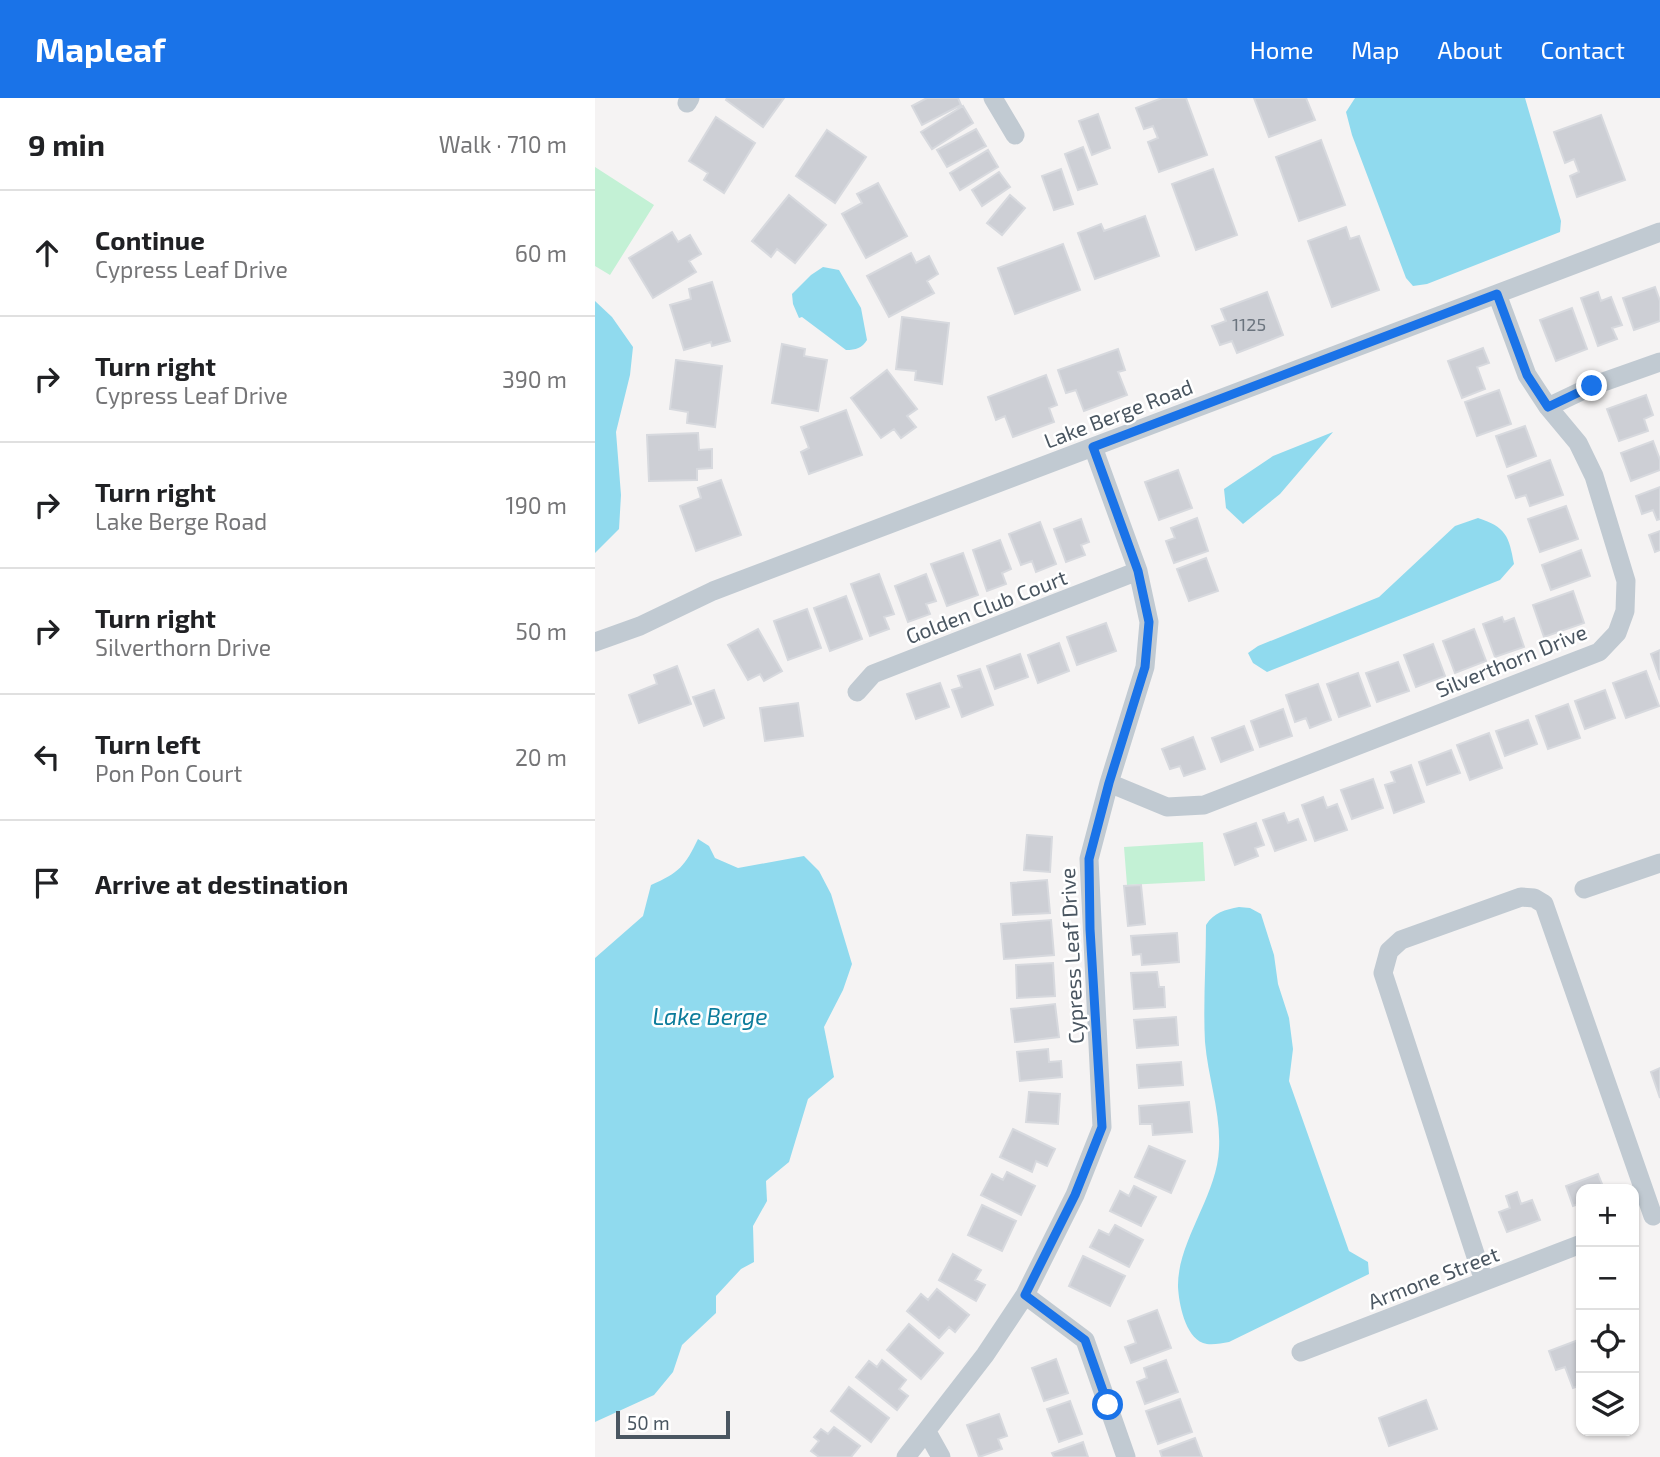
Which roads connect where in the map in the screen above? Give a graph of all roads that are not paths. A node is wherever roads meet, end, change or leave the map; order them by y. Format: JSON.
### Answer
{"nodes":[{"id":1,"x":993,"y":98,"type":"edge"},
{"id":2,"x":1016,"y":135,"type":"dead end"},
{"id":3,"x":1660,"y":232,"type":"edge"},
{"id":4,"x":1497,"y":294,"type":"junction"},
{"id":5,"x":1660,"y":362,"type":"edge"},
{"id":6,"x":1548,"y":407,"type":"junction"},
{"id":7,"x":1093,"y":447,"type":"junction"},
{"id":8,"x":1138,"y":571,"type":"junction"},
{"id":9,"x":595,"y":642,"type":"edge"},
{"id":10,"x":857,"y":692,"type":"dead end"},
{"id":11,"x":1109,"y":783,"type":"junction"},
{"id":12,"x":1660,"y":863,"type":"edge"},
{"id":13,"x":1584,"y":889,"type":"dead end"},
{"id":14,"x":1656,"y":1214,"type":"edge"},
{"id":15,"x":1639,"y":1221,"type":"edge"},
{"id":16,"x":1576,"y":1246,"type":"edge"},
{"id":17,"x":1484,"y":1281,"type":"junction"},
{"id":18,"x":1025,"y":1295,"type":"junction"},
{"id":19,"x":1301,"y":1352,"type":"dead end"},
{"id":20,"x":927,"y":1432,"type":"junction"},
{"id":21,"x":906,"y":1457,"type":"edge"},
{"id":22,"x":941,"y":1457,"type":"edge"},
{"id":23,"x":1126,"y":1457,"type":"edge"}],
"edges":[{"from":1,"to":2,"type":"street"},
{"from":3,"to":4,"type":"street","name":"Lake Berge Road"},
{"from":4,"to":6,"type":"street","name":"Silverthorn Drive"},
{"from":4,"to":7,"type":"street","name":"Lake Berge Road"},
{"from":5,"to":6,"type":"street"},
{"from":6,"to":11,"type":"street","name":"Silverthorn Drive"},
{"from":7,"to":8,"type":"street","name":"Cypress Leaf Drive"},
{"from":7,"to":9,"type":"street","name":"Lake Berge Road"},
{"from":8,"to":10,"type":"street","name":"Golden Club Court"},
{"from":8,"to":11,"type":"street","name":"Cypress Leaf Drive"},
{"from":11,"to":18,"type":"street","name":"Cypress Leaf Drive"},
{"from":12,"to":13,"type":"street"},
{"from":14,"to":15,"type":"street"},
{"from":14,"to":17,"type":"street"},
{"from":16,"to":17,"type":"street","name":"Armone Street"},
{"from":17,"to":19,"type":"street","name":"Armone Street"},
{"from":18,"to":20,"type":"street","name":"Cypress Leaf Drive"},
{"from":18,"to":23,"type":"street"},
{"from":20,"to":21,"type":"street","name":"Cypress Leaf Drive"},
{"from":20,"to":22,"type":"street"}]}
